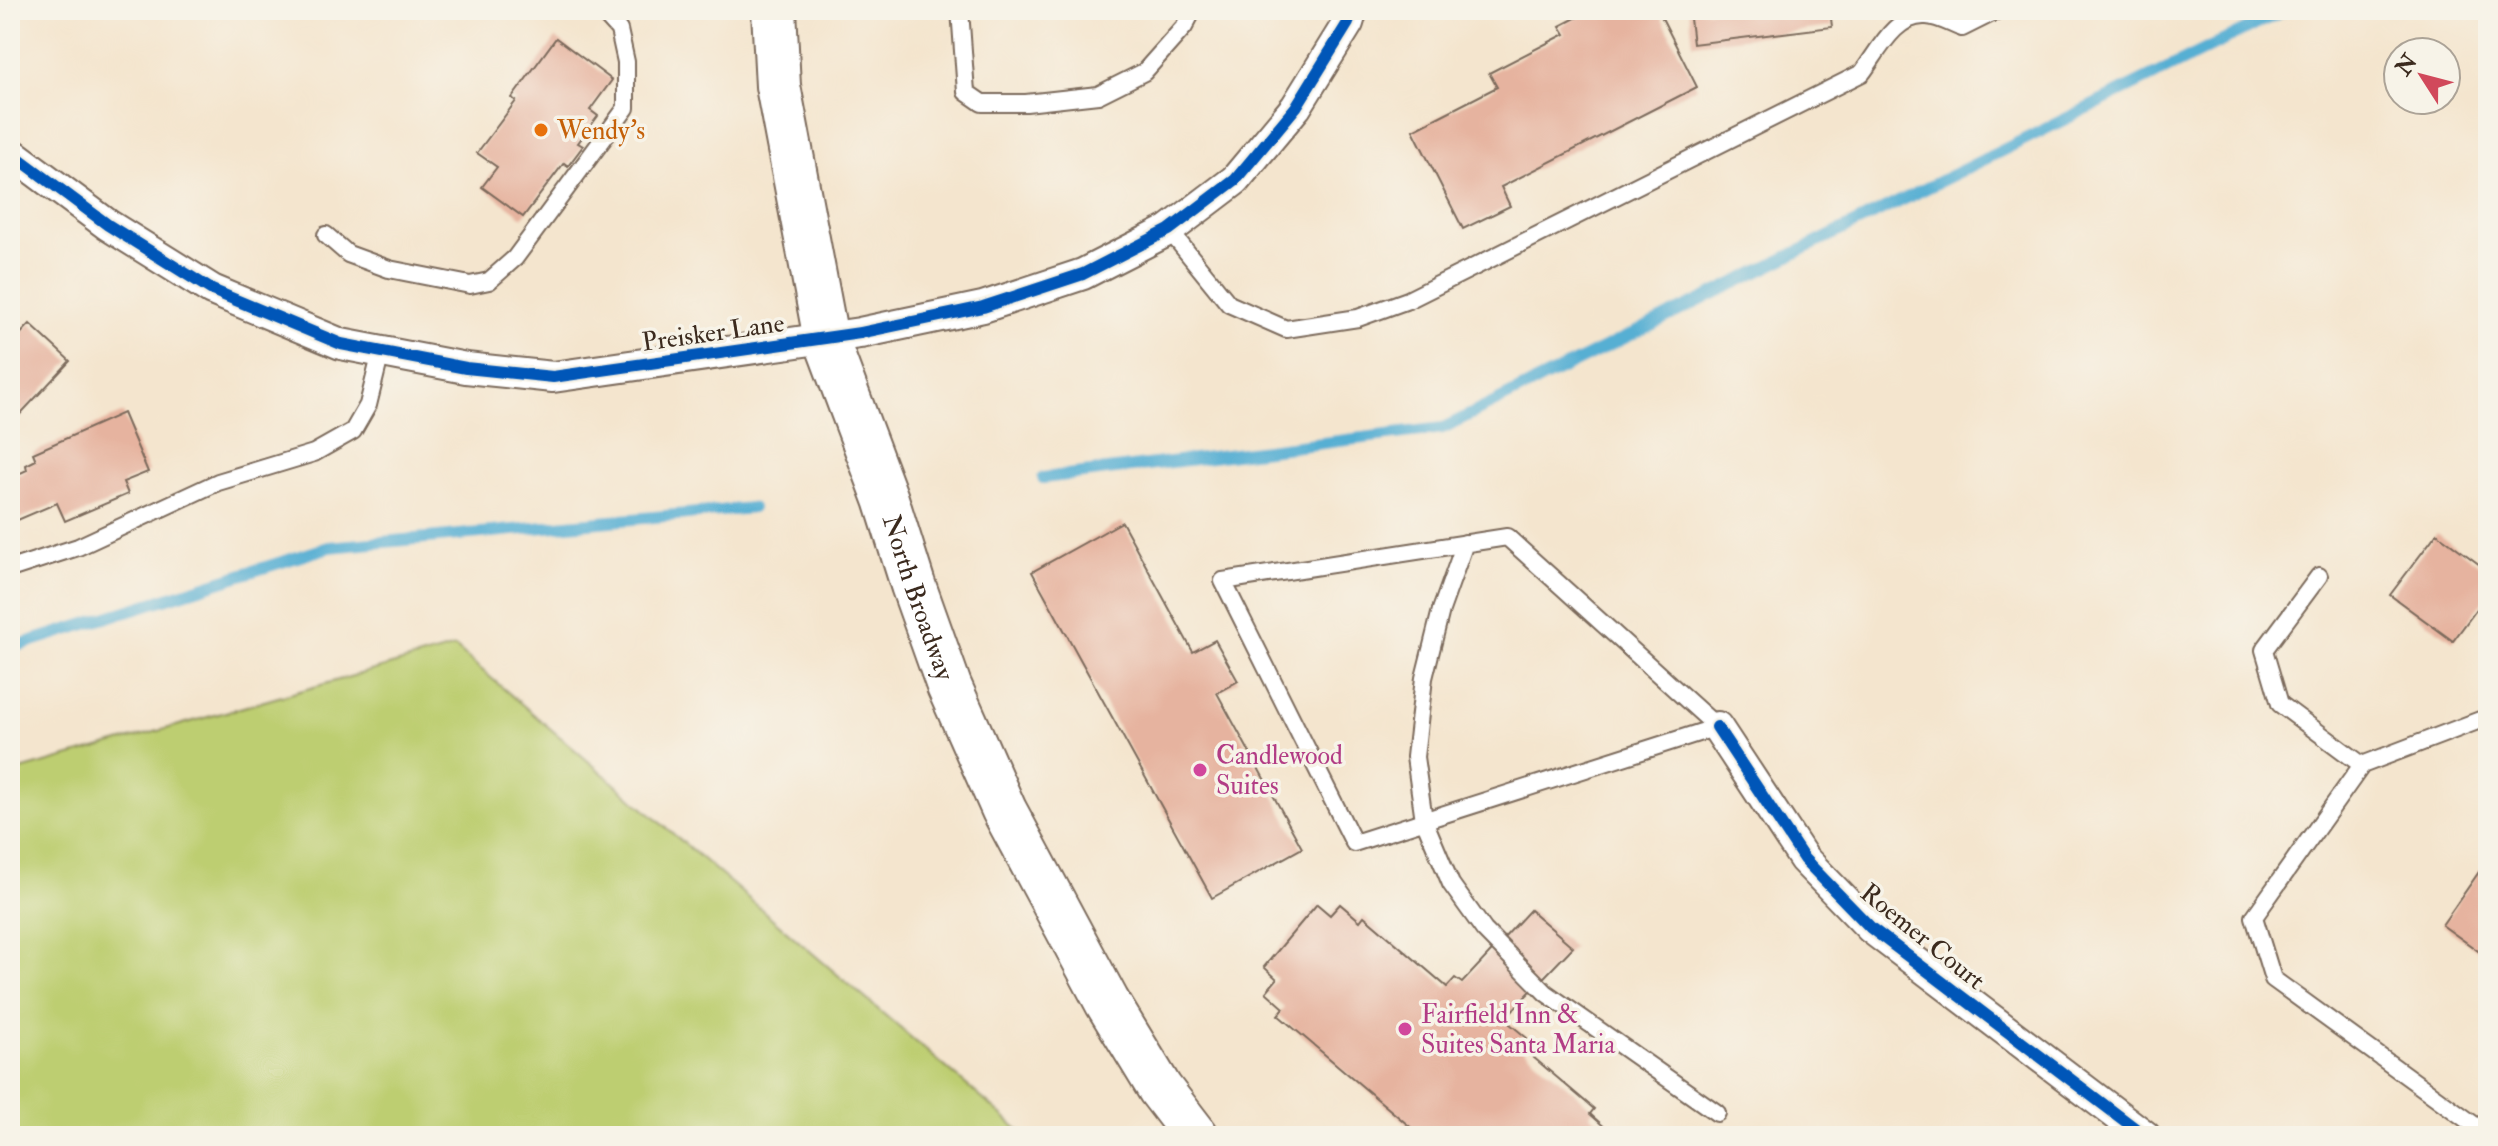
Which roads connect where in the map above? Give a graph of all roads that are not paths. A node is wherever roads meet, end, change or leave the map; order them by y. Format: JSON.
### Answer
{"nodes":[{"id":1,"x":601,"y":10,"type":"edge"},
{"id":2,"x":774,"y":10,"type":"edge"},
{"id":3,"x":960,"y":10,"type":"edge"},
{"id":4,"x":1193,"y":10,"type":"edge"},
{"id":5,"x":1352,"y":10,"type":"edge"},
{"id":6,"x":1998,"y":10,"type":"edge"},
{"id":7,"x":1904,"y":15,"type":"edge"},
{"id":8,"x":10,"y":152,"type":"edge"},
{"id":9,"x":1169,"y":230,"type":"junction"},
{"id":10,"x":326,"y":235,"type":"dead end"},
{"id":11,"x":826,"y":339,"type":"junction"},
{"id":12,"x":381,"y":352,"type":"junction"},
{"id":13,"x":1465,"y":543,"type":"junction"},
{"id":14,"x":10,"y":569,"type":"edge"},
{"id":15,"x":2319,"y":576,"type":"dead end"},
{"id":16,"x":2488,"y":717,"type":"edge"},
{"id":17,"x":1717,"y":727,"type":"junction"},
{"id":18,"x":2362,"y":765,"type":"junction"},
{"id":19,"x":1424,"y":820,"type":"junction"},
{"id":20,"x":1717,"y":1113,"type":"dead end"},
{"id":21,"x":2488,"y":1135,"type":"edge"},
{"id":22,"x":1196,"y":1136,"type":"edge"},
{"id":23,"x":2145,"y":1136,"type":"edge"}],
"edges":[{"from":1,"to":10,"type":"lane"},
{"from":2,"to":11,"type":"main road","name":"North Broadway"},
{"from":3,"to":4,"type":"lane"},
{"from":5,"to":9,"type":"street","name":"Preisker Lane"},
{"from":6,"to":7,"type":"lane"},
{"from":7,"to":9,"type":"lane"},
{"from":8,"to":12,"type":"street","name":"Preisker Lane"},
{"from":9,"to":11,"type":"street","name":"Preisker Lane"},
{"from":11,"to":12,"type":"street","name":"Preisker Lane"},
{"from":11,"to":22,"type":"main road","name":"North Broadway"},
{"from":12,"to":14,"type":"lane"},
{"from":13,"to":17,"type":"lane"},
{"from":13,"to":19,"type":"lane"},
{"from":13,"to":19,"type":"lane"},
{"from":15,"to":18,"type":"lane"},
{"from":16,"to":18,"type":"lane"},
{"from":17,"to":19,"type":"lane"},
{"from":17,"to":23,"type":"street","name":"Roemer Court"},
{"from":18,"to":21,"type":"lane"},
{"from":19,"to":20,"type":"lane"}]}
